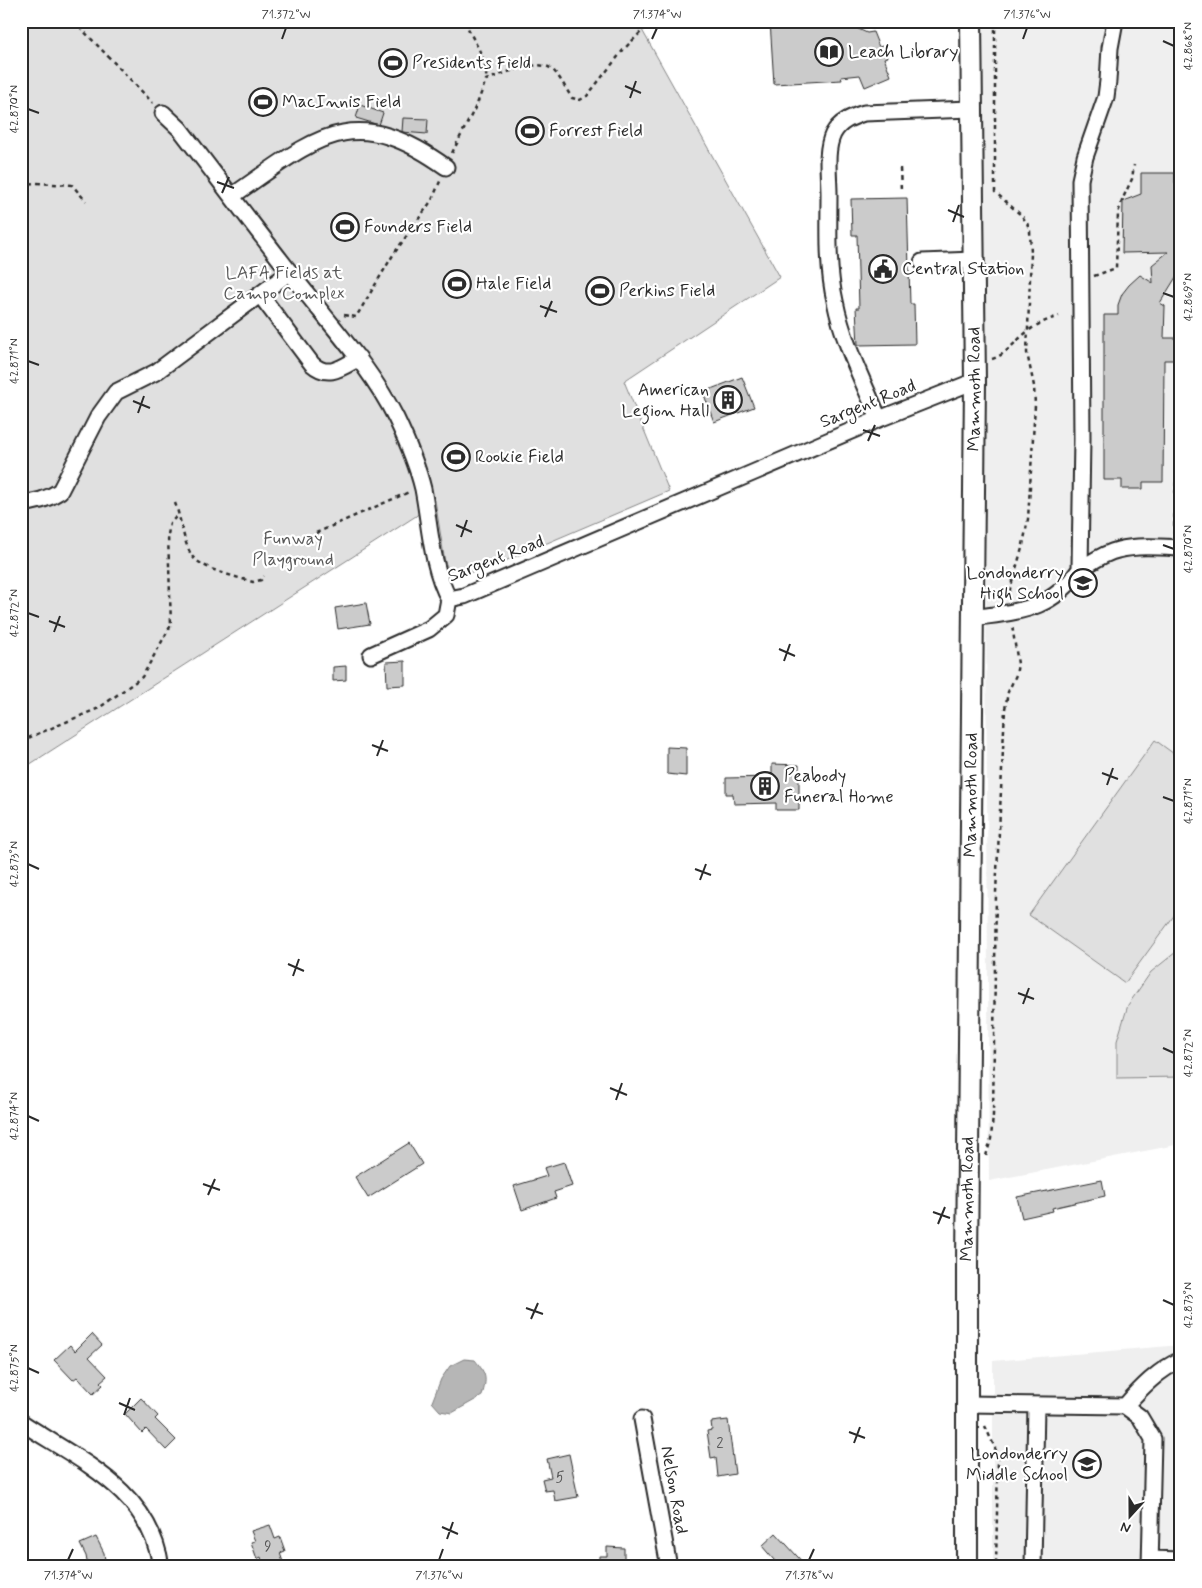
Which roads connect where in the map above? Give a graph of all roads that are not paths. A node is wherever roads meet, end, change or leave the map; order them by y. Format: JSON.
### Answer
{"nodes":[{"id":1,"x":971,"y":21,"type":"edge"},
{"id":2,"x":1115,"y":21,"type":"edge"},
{"id":3,"x":971,"y":109,"type":"junction"},
{"id":4,"x":163,"y":113,"type":"road end"},
{"id":5,"x":446,"y":167,"type":"road end"},
{"id":6,"x":232,"y":196,"type":"junction"},
{"id":7,"x":974,"y":260,"type":"junction"},
{"id":8,"x":922,"y":262,"type":"dead end"},
{"id":9,"x":290,"y":272,"type":"junction"},
{"id":10,"x":261,"y":296,"type":"junction"},
{"id":11,"x":359,"y":358,"type":"junction"},
{"id":12,"x":975,"y":381,"type":"junction"},
{"id":13,"x":879,"y":419,"type":"junction"},
{"id":14,"x":21,"y":502,"type":"edge"},
{"id":15,"x":1177,"y":548,"type":"edge"},
{"id":16,"x":1080,"y":569,"type":"junction"},
{"id":17,"x":449,"y":599,"type":"junction"},
{"id":18,"x":973,"y":618,"type":"junction"},
{"id":19,"x":371,"y":655,"type":"dead end"},
{"id":20,"x":1181,"y":1360,"type":"edge"},
{"id":21,"x":968,"y":1404,"type":"junction"},
{"id":22,"x":1036,"y":1405,"type":"junction"},
{"id":23,"x":1125,"y":1406,"type":"junction"},
{"id":24,"x":642,"y":1419,"type":"dead end"},
{"id":25,"x":21,"y":1422,"type":"edge"},
{"id":26,"x":1181,"y":1560,"type":"edge"},
{"id":27,"x":1150,"y":1563,"type":"edge"},
{"id":28,"x":161,"y":1567,"type":"edge"},
{"id":29,"x":669,"y":1567,"type":"edge"},
{"id":30,"x":967,"y":1567,"type":"edge"},
{"id":31,"x":1032,"y":1567,"type":"edge"}],
"edges":[{"from":1,"to":3,"type":"main road","name":"Mammoth Road"},
{"from":2,"to":16,"type":"street"},
{"from":3,"to":7,"type":"main road","name":"Mammoth Road"},
{"from":3,"to":13,"type":"street"},
{"from":4,"to":6,"type":"street","name":"Sargent Road"},
{"from":5,"to":6,"type":"street"},
{"from":6,"to":9,"type":"street","name":"Sargent Road"},
{"from":7,"to":8,"type":"street"},
{"from":7,"to":12,"type":"main road","name":"Mammoth Road"},
{"from":9,"to":10,"type":"street"},
{"from":9,"to":11,"type":"street","name":"Sargent Road"},
{"from":10,"to":11,"type":"street"},
{"from":10,"to":14,"type":"street"},
{"from":11,"to":17,"type":"street","name":"Sargent Road"},
{"from":12,"to":13,"type":"street","name":"Sargent Road"},
{"from":12,"to":18,"type":"main road","name":"Mammoth Road"},
{"from":13,"to":17,"type":"street","name":"Sargent Road"},
{"from":15,"to":16,"type":"street"},
{"from":16,"to":18,"type":"street"},
{"from":17,"to":19,"type":"street"},
{"from":18,"to":21,"type":"main road","name":"Mammoth Road"},
{"from":20,"to":23,"type":"street"},
{"from":21,"to":22,"type":"street"},
{"from":21,"to":30,"type":"main road","name":"Mammoth Road"},
{"from":22,"to":23,"type":"street"},
{"from":22,"to":31,"type":"street"},
{"from":23,"to":27,"type":"street"},
{"from":24,"to":29,"type":"street","name":"Nelson Road"},
{"from":25,"to":28,"type":"street"},
{"from":26,"to":27,"type":"street"}]}
